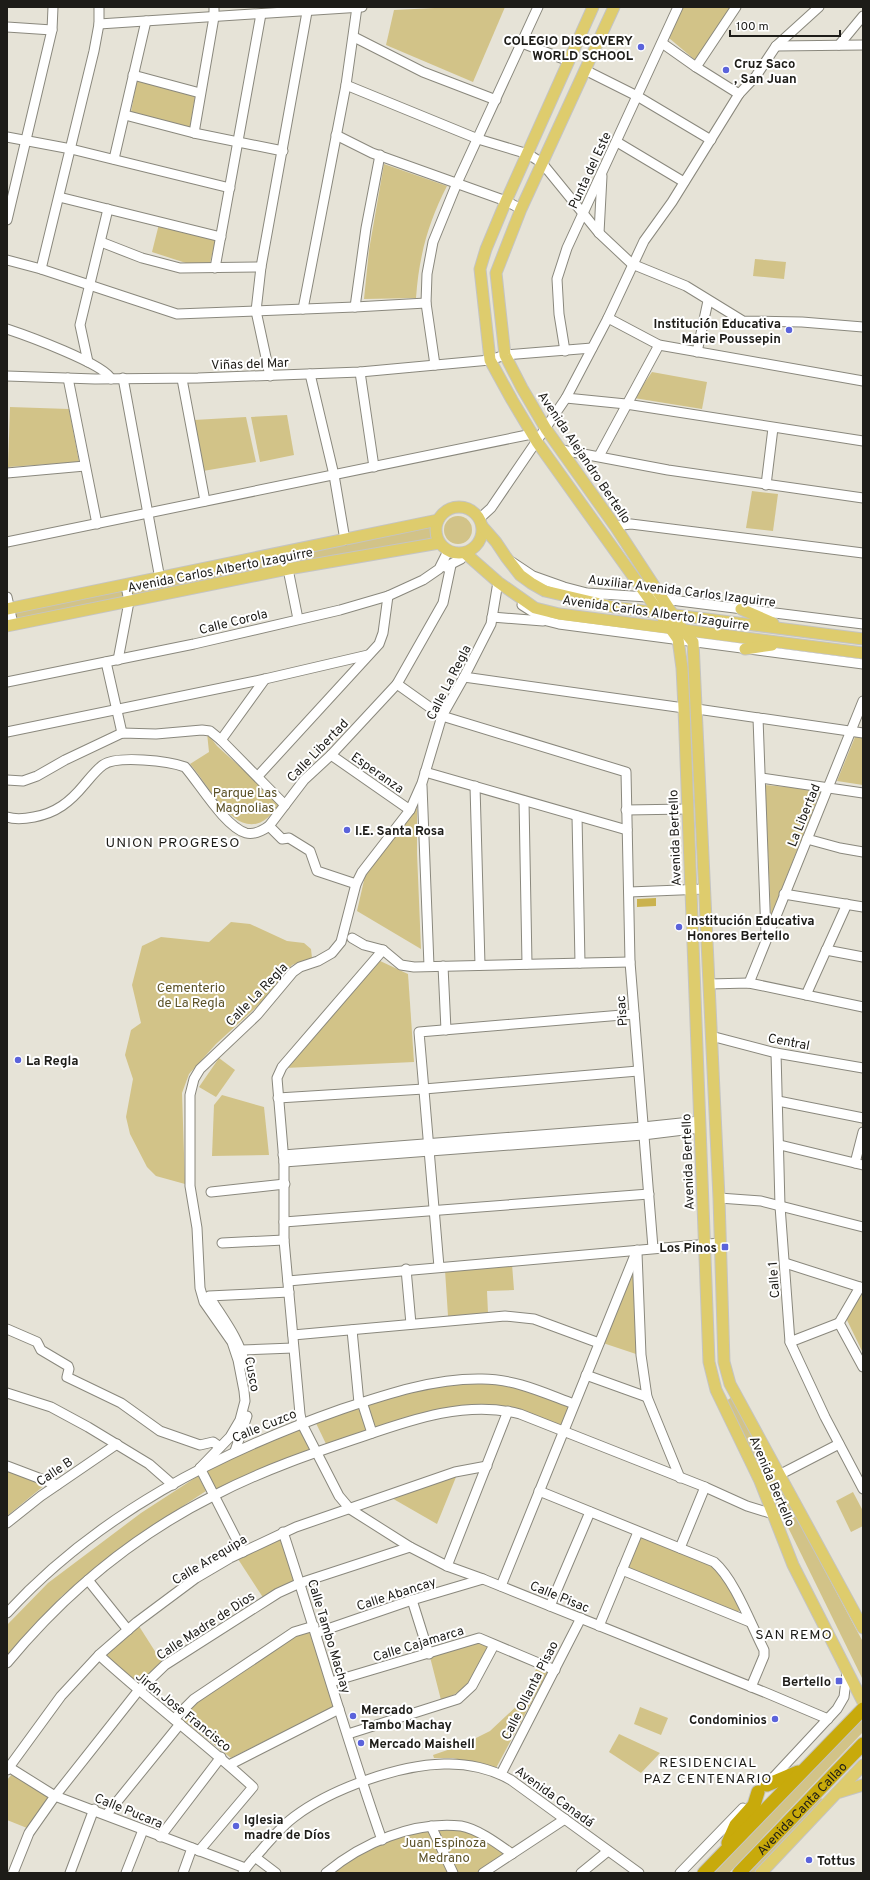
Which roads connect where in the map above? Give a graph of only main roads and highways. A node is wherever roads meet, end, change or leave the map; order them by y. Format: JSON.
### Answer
{"nodes":[{"id":1,"x":594,"y":7,"type":"edge"},
{"id":2,"x":614,"y":7,"type":"edge"},
{"id":3,"x":438,"y":520,"type":"junction"},
{"id":4,"x":480,"y":522,"type":"junction"},
{"id":5,"x":439,"y":543,"type":"junction"},
{"id":6,"x":465,"y":553,"type":"junction"},
{"id":7,"x":8,"y":609,"type":"edge"},
{"id":8,"x":741,"y":609,"type":"road end"},
{"id":9,"x":658,"y":612,"type":"junction"},
{"id":10,"x":674,"y":615,"type":"junction"},
{"id":11,"x":10,"y":625,"type":"edge"},
{"id":12,"x":670,"y":628,"type":"junction"},
{"id":13,"x":785,"y":629,"type":"junction"},
{"id":14,"x":681,"y":635,"type":"junction"},
{"id":15,"x":863,"y":639,"type":"edge"},
{"id":16,"x":693,"y":642,"type":"joint"},
{"id":17,"x":790,"y":643,"type":"junction"},
{"id":18,"x":745,"y":648,"type":"road end"},
{"id":19,"x":863,"y":653,"type":"edge"},
{"id":20,"x":863,"y":1628,"type":"edge"},
{"id":21,"x":863,"y":1702,"type":"edge"},
{"id":22,"x":860,"y":1712,"type":"edge"},
{"id":23,"x":863,"y":1744,"type":"edge"},
{"id":24,"x":863,"y":1765,"type":"edge"},
{"id":25,"x":803,"y":1769,"type":"junction"},
{"id":26,"x":863,"y":1785,"type":"edge"},
{"id":27,"x":838,"y":1793,"type":"junction"},
{"id":28,"x":725,"y":1850,"type":"junction"},
{"id":29,"x":704,"y":1873,"type":"edge"},
{"id":30,"x":739,"y":1873,"type":"edge"},
{"id":31,"x":761,"y":1873,"type":"edge"}],
"edges":[{"from":1,"to":9,"type":"main road","name":"Avenida Bertello"},
{"from":2,"to":10,"type":"main road","name":"Avenida Alejandro Bertello"},
{"from":3,"to":4,"type":"main road"},
{"from":3,"to":5,"type":"main road"},
{"from":3,"to":7,"type":"main road","name":"Avenida Carlos Alberto Izaguirre"},
{"from":4,"to":6,"type":"main road"},
{"from":4,"to":9,"type":"main road","name":"Avenida Carlos Alberto Izaguirre"},
{"from":5,"to":6,"type":"main road"},
{"from":5,"to":11,"type":"main road","name":"Avenida Carlos Alberto Izaguirre"},
{"from":6,"to":12,"type":"main road","name":"Avenida Carlos Alberto Izaguirre"},
{"from":8,"to":13,"type":"main road"},
{"from":9,"to":10,"type":"main road","name":"Avenida Carlos Alberto Izaguirre"},
{"from":9,"to":12,"type":"main road","name":"Avenida Bertello"},
{"from":10,"to":13,"type":"main road","name":"Avenida Carlos Alberto Izaguirre"},
{"from":10,"to":14,"type":"main road","name":"Avenida Alejandro Bertello"},
{"from":12,"to":14,"type":"main road","name":"Avenida Bertello"},
{"from":13,"to":15,"type":"main road","name":"Avenida Carlos Alberto Izaguirre"},
{"from":14,"to":16,"type":"main road","name":"Avenida Alejandro Bertello"},
{"from":14,"to":17,"type":"main road","name":"Avenida Carlos Alberto Izaguirre"},
{"from":14,"to":21,"type":"main road","name":"Avenida Bertello"},
{"from":16,"to":20,"type":"main road","name":"Avenida Bertello"},
{"from":17,"to":18,"type":"main road"},
{"from":17,"to":19,"type":"main road","name":"Avenida Carlos Alberto Izaguirre"},
{"from":22,"to":25,"type":"highway","name":"Avenida Canta Callao"},
{"from":23,"to":30,"type":"highway","name":"Avenida Canta Callao"},
{"from":24,"to":27,"type":"main road","name":"Avenida Canta Callao"},
{"from":25,"to":28,"type":"highway","name":"Avenida Canta Callao"},
{"from":25,"to":28,"type":"highway"},
{"from":26,"to":27,"type":"main road"},
{"from":27,"to":31,"type":"main road","name":"Avenida Canta Callao"},
{"from":28,"to":29,"type":"highway","name":"Avenida Canta Callao"}]}
